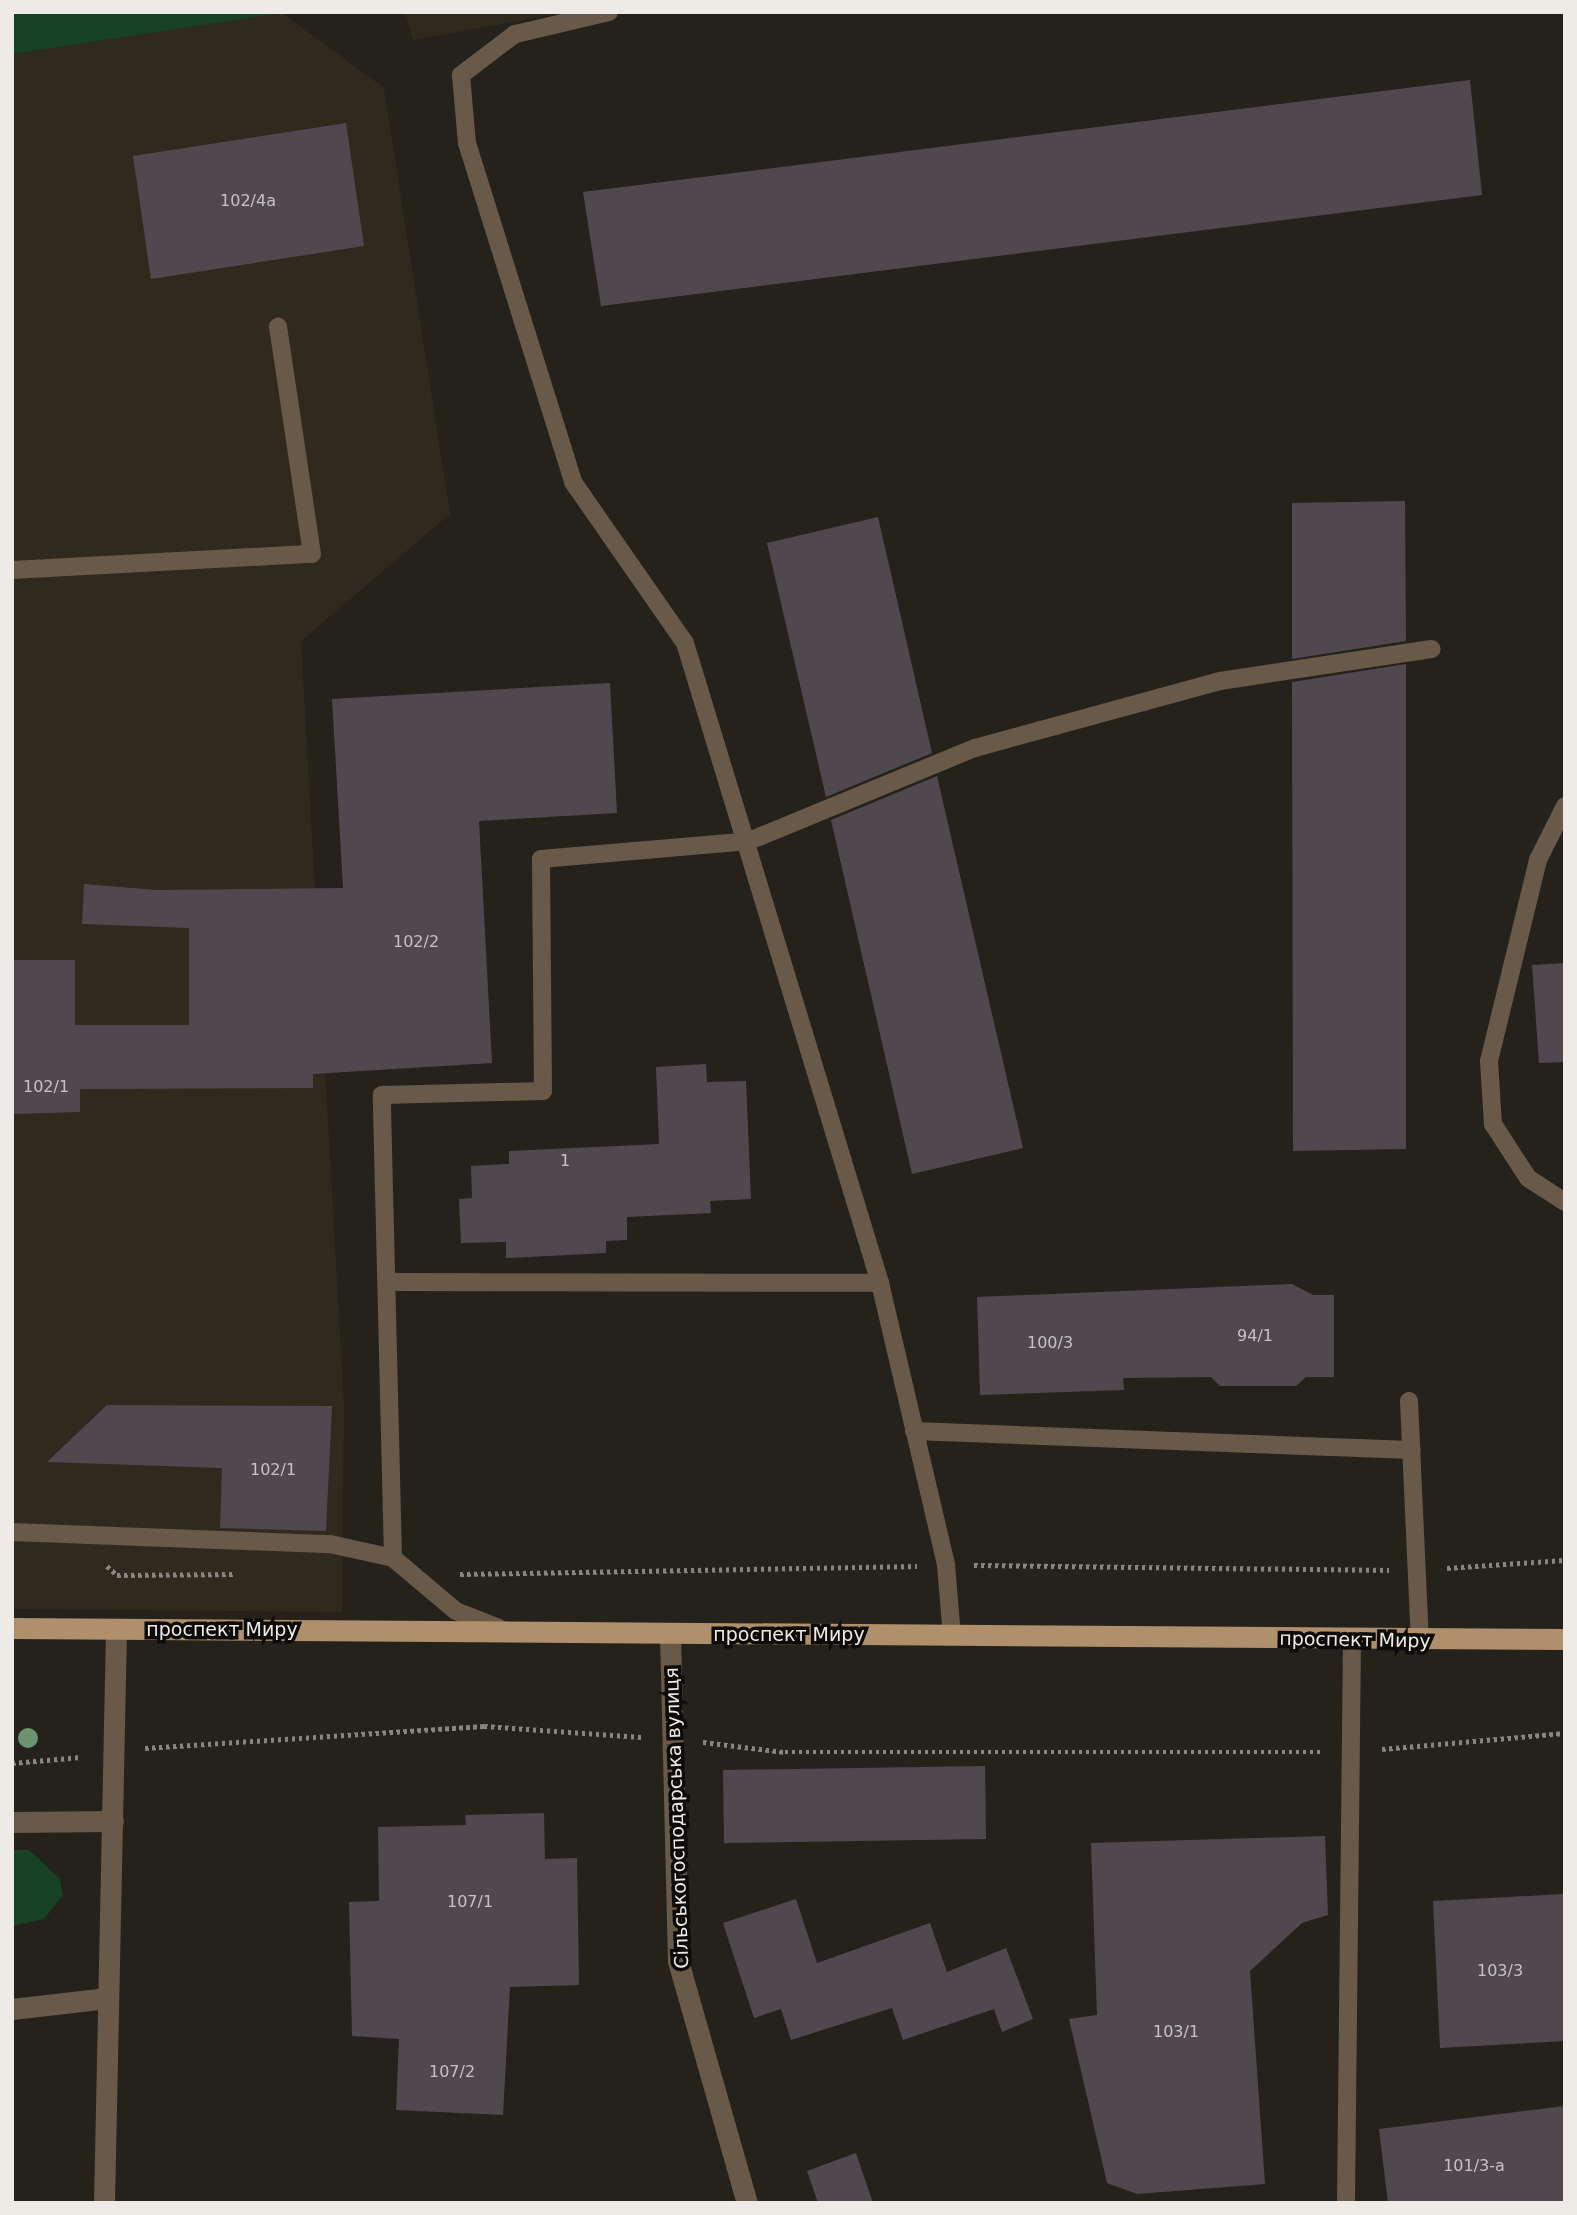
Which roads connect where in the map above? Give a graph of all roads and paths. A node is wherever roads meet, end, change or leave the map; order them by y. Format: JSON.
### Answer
{"nodes":[{"id":1,"x":610,"y":12,"type":"edge"},
{"id":2,"x":278,"y":327,"type":"dead end"},
{"id":3,"x":12,"y":570,"type":"edge"},
{"id":4,"x":1433,"y":649,"type":"dead end"},
{"id":5,"x":1565,"y":806,"type":"edge"},
{"id":6,"x":749,"y":841,"type":"junction"},
{"id":7,"x":1565,"y":1202,"type":"edge"},
{"id":8,"x":387,"y":1282,"type":"junction"},
{"id":9,"x":880,"y":1283,"type":"junction"},
{"id":10,"x":1409,"y":1401,"type":"dead end"},
{"id":11,"x":914,"y":1431,"type":"junction"},
{"id":12,"x":1412,"y":1450,"type":"junction"},
{"id":13,"x":12,"y":1532,"type":"edge"},
{"id":14,"x":72,"y":1534,"type":"junction"},
{"id":15,"x":393,"y":1558,"type":"junction"},
{"id":16,"x":1565,"y":1560,"type":"edge"},
{"id":17,"x":946,"y":1565,"type":"junction"},
{"id":18,"x":1416,"y":1570,"type":"junction"},
{"id":19,"x":408,"y":1571,"type":"junction"},
{"id":20,"x":242,"y":1574,"type":"dead end"},
{"id":21,"x":12,"y":1628,"type":"edge"},
{"id":22,"x":116,"y":1629,"type":"junction"},
{"id":23,"x":533,"y":1632,"type":"junction"},
{"id":24,"x":670,"y":1633,"type":"junction"},
{"id":25,"x":952,"y":1636,"type":"junction"},
{"id":26,"x":1565,"y":1639,"type":"edge"},
{"id":27,"x":1352,"y":1640,"type":"junction"},
{"id":28,"x":1420,"y":1640,"type":"junction"},
{"id":29,"x":1565,"y":1734,"type":"edge"},
{"id":30,"x":672,"y":1739,"type":"junction"},
{"id":31,"x":114,"y":1750,"type":"junction"},
{"id":32,"x":1351,"y":1752,"type":"junction"},
{"id":33,"x":12,"y":1763,"type":"edge"},
{"id":34,"x":113,"y":1821,"type":"junction"},
{"id":35,"x":12,"y":1822,"type":"edge"},
{"id":36,"x":107,"y":1998,"type":"junction"},
{"id":37,"x":12,"y":2009,"type":"edge"},
{"id":38,"x":104,"y":2203,"type":"edge"},
{"id":39,"x":747,"y":2203,"type":"edge"},
{"id":40,"x":1346,"y":2203,"type":"edge"}],
"edges":[{"from":1,"to":6,"type":"lane"},
{"from":2,"to":3,"type":"lane"},
{"from":4,"to":6,"type":"lane"},
{"from":5,"to":7,"type":"lane"},
{"from":6,"to":8,"type":"lane"},
{"from":6,"to":9,"type":"lane"},
{"from":8,"to":9,"type":"lane"},
{"from":8,"to":15,"type":"lane"},
{"from":9,"to":11,"type":"lane"},
{"from":10,"to":12,"type":"lane"},
{"from":11,"to":12,"type":"lane"},
{"from":11,"to":17,"type":"lane"},
{"from":12,"to":18,"type":"lane"},
{"from":13,"to":14,"type":"lane"},
{"from":14,"to":15,"type":"lane"},
{"from":14,"to":20,"type":"path"},
{"from":15,"to":19,"type":"lane"},
{"from":16,"to":18,"type":"path"},
{"from":17,"to":18,"type":"path"},
{"from":17,"to":19,"type":"path"},
{"from":17,"to":25,"type":"lane"},
{"from":18,"to":28,"type":"lane"},
{"from":19,"to":23,"type":"lane"},
{"from":21,"to":22,"type":"main road","name":"проспект Миру"},
{"from":22,"to":23,"type":"main road","name":"проспект Миру"},
{"from":22,"to":31,"type":"street"},
{"from":23,"to":24,"type":"main road","name":"проспект Миру"},
{"from":24,"to":25,"type":"main road","name":"проспект Миру"},
{"from":24,"to":30,"type":"street","name":"Сільськогосподарська вулиця"},
{"from":25,"to":27,"type":"main road","name":"проспект Миру"},
{"from":26,"to":28,"type":"main road","name":"проспект Миру"},
{"from":27,"to":28,"type":"main road","name":"проспект Миру"},
{"from":27,"to":32,"type":"lane"},
{"from":29,"to":32,"type":"path"},
{"from":30,"to":31,"type":"path"},
{"from":30,"to":32,"type":"path"},
{"from":30,"to":39,"type":"street","name":"Сільськогосподарська вулиця"},
{"from":31,"to":33,"type":"path"},
{"from":31,"to":34,"type":"street"},
{"from":32,"to":40,"type":"lane"},
{"from":34,"to":35,"type":"street"},
{"from":34,"to":36,"type":"street"},
{"from":36,"to":37,"type":"street"},
{"from":36,"to":38,"type":"street"}]}
